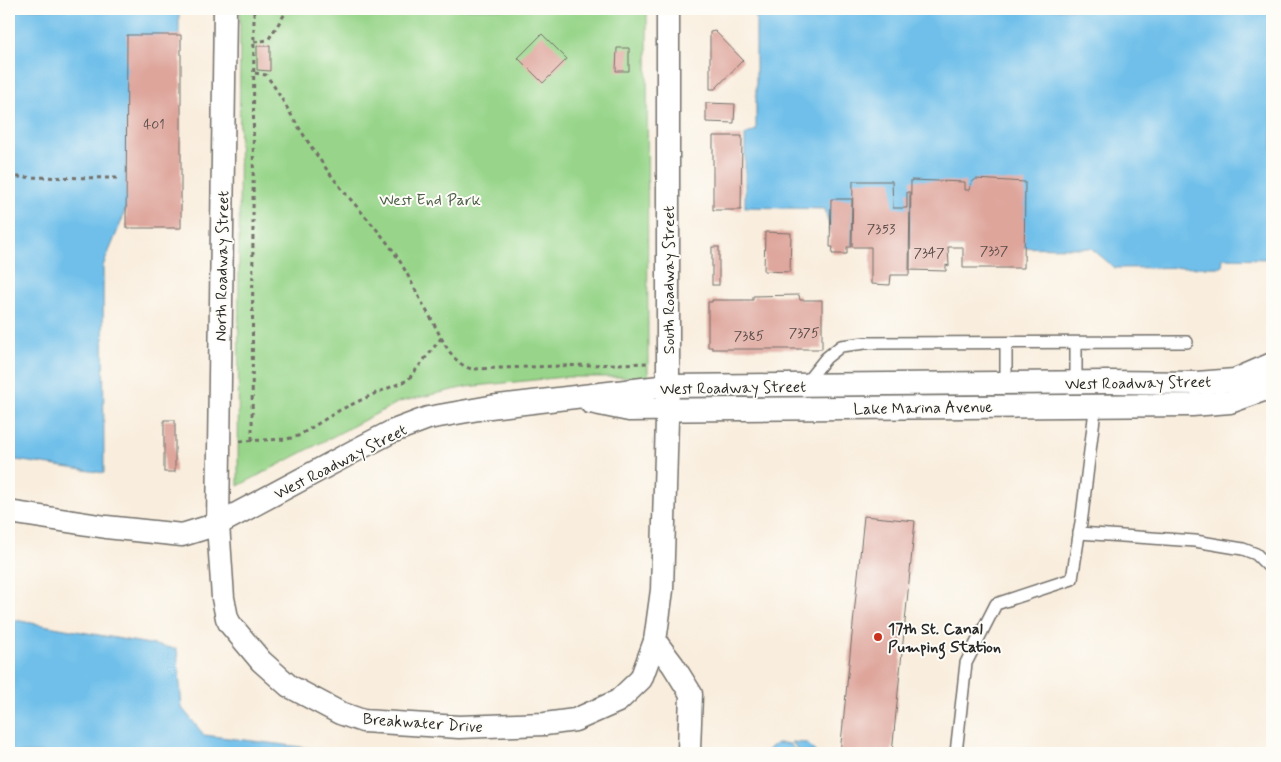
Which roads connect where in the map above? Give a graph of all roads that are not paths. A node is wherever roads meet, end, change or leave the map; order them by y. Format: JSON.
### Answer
{"nodes":[{"id":1,"x":225,"y":9,"type":"edge"},
{"id":2,"x":668,"y":9,"type":"edge"},
{"id":3,"x":1186,"y":342,"type":"dead end"},
{"id":4,"x":1006,"y":343,"type":"junction"},
{"id":5,"x":1076,"y":343,"type":"junction"},
{"id":6,"x":1272,"y":364,"type":"edge"},
{"id":7,"x":1087,"y":383,"type":"junction"},
{"id":8,"x":1006,"y":384,"type":"junction"},
{"id":9,"x":668,"y":386,"type":"junction"},
{"id":10,"x":804,"y":386,"type":"junction"},
{"id":11,"x":1272,"y":387,"type":"edge"},
{"id":12,"x":571,"y":398,"type":"junction"},
{"id":13,"x":1095,"y":405,"type":"junction"},
{"id":14,"x":668,"y":409,"type":"junction"},
{"id":15,"x":9,"y":512,"type":"edge"},
{"id":16,"x":218,"y":524,"type":"junction"},
{"id":17,"x":1079,"y":532,"type":"junction"},
{"id":18,"x":1272,"y":570,"type":"edge"},
{"id":19,"x":655,"y":641,"type":"junction"},
{"id":20,"x":689,"y":750,"type":"dead end"},
{"id":21,"x":956,"y":753,"type":"edge"}],
"edges":[{"from":1,"to":16,"type":"street","name":"North Roadway Street"},
{"from":2,"to":9,"type":"street","name":"South Roadway Street"},
{"from":3,"to":5,"type":"lane"},
{"from":4,"to":5,"type":"lane"},
{"from":4,"to":8,"type":"lane"},
{"from":4,"to":10,"type":"lane"},
{"from":5,"to":7,"type":"lane"},
{"from":6,"to":7,"type":"street","name":"West Roadway Street"},
{"from":7,"to":8,"type":"street","name":"West Roadway Street"},
{"from":7,"to":13,"type":"lane"},
{"from":8,"to":10,"type":"street","name":"West Roadway Street"},
{"from":9,"to":10,"type":"street","name":"West Roadway Street"},
{"from":9,"to":12,"type":"street","name":"West Roadway Street"},
{"from":9,"to":14,"type":"street","name":"South Roadway Street"},
{"from":11,"to":13,"type":"street","name":"Lake Marina Avenue"},
{"from":12,"to":14,"type":"street","name":"Lake Marina Avenue"},
{"from":12,"to":16,"type":"street","name":"West Roadway Street"},
{"from":13,"to":14,"type":"street","name":"Lake Marina Avenue"},
{"from":13,"to":17,"type":"lane"},
{"from":14,"to":19,"type":"street","name":"South Roadway Street"},
{"from":15,"to":16,"type":"street"},
{"from":16,"to":19,"type":"street","name":"Breakwater Drive"},
{"from":17,"to":18,"type":"lane"},
{"from":17,"to":21,"type":"lane"},
{"from":19,"to":20,"type":"street"}]}
